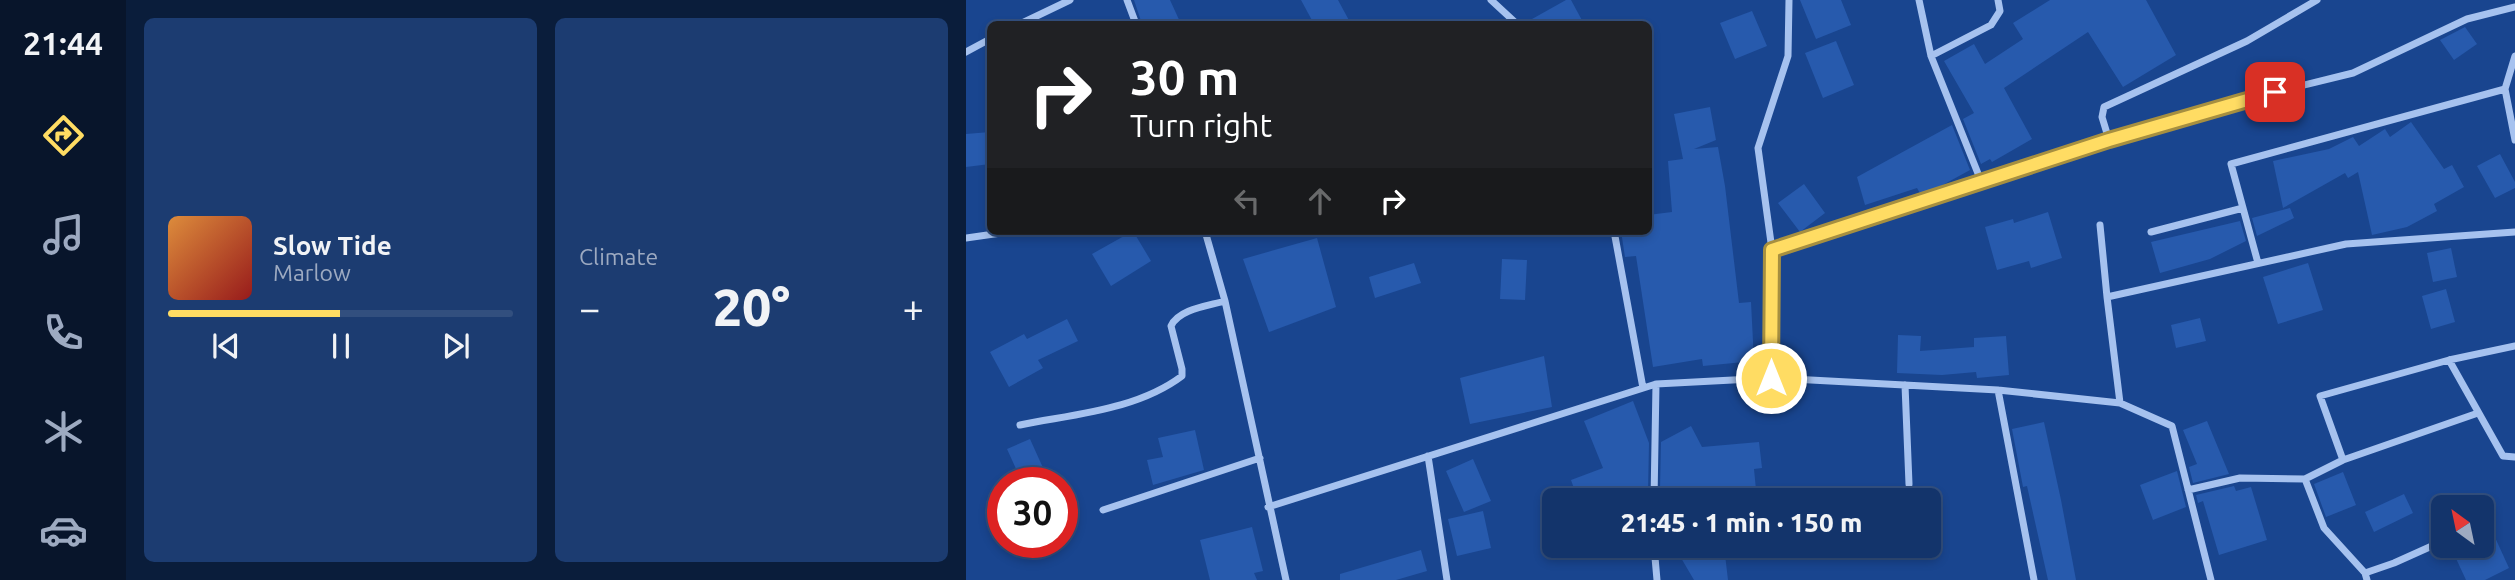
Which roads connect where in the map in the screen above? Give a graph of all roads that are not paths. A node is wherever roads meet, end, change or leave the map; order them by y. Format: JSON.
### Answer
{"nodes":[{"id":1,"x":1070,"y":0,"type":"edge"},
{"id":2,"x":1127,"y":0,"type":"edge"},
{"id":3,"x":1491,"y":0,"type":"edge"},
{"id":4,"x":1789,"y":0,"type":"edge"},
{"id":5,"x":1919,"y":0,"type":"edge"},
{"id":6,"x":1998,"y":0,"type":"edge"},
{"id":7,"x":2317,"y":0,"type":"edge"},
{"id":8,"x":2515,"y":7,"type":"edge"},
{"id":9,"x":1026,"y":21,"type":"edge"},
{"id":10,"x":1135,"y":21,"type":"edge"},
{"id":11,"x":1514,"y":21,"type":"edge"},
{"id":12,"x":987,"y":42,"type":"edge"},
{"id":13,"x":966,"y":52,"type":"edge"},
{"id":14,"x":1931,"y":56,"type":"junction"},
{"id":15,"x":2515,"y":56,"type":"edge"},
{"id":16,"x":2505,"y":89,"type":"junction"},
{"id":17,"x":2109,"y":140,"type":"junction"},
{"id":18,"x":2515,"y":140,"type":"edge"},
{"id":19,"x":1981,"y":181,"type":"junction"},
{"id":20,"x":2244,"y":208,"type":"junction"},
{"id":21,"x":2100,"y":225,"type":"dead end"},
{"id":22,"x":2151,"y":232,"type":"dead end"},
{"id":23,"x":2515,"y":232,"type":"edge"},
{"id":24,"x":987,"y":235,"type":"edge"},
{"id":25,"x":1206,"y":235,"type":"edge"},
{"id":26,"x":1615,"y":235,"type":"edge"},
{"id":27,"x":966,"y":238,"type":"edge"},
{"id":28,"x":1772,"y":250,"type":"junction"},
{"id":29,"x":2258,"y":263,"type":"junction"},
{"id":30,"x":2107,"y":297,"type":"junction"},
{"id":31,"x":1224,"y":302,"type":"junction"},
{"id":32,"x":2515,"y":346,"type":"edge"},
{"id":33,"x":2449,"y":360,"type":"junction"},
{"id":34,"x":1771,"y":378,"type":"junction"},
{"id":35,"x":1656,"y":384,"type":"junction"},
{"id":36,"x":1905,"y":385,"type":"junction"},
{"id":37,"x":1643,"y":388,"type":"junction"},
{"id":38,"x":1998,"y":390,"type":"junction"},
{"id":39,"x":2120,"y":402,"type":"junction"},
{"id":40,"x":2478,"y":413,"type":"junction"},
{"id":41,"x":1020,"y":425,"type":"dead end"},
{"id":42,"x":1428,"y":456,"type":"junction"},
{"id":43,"x":2515,"y":457,"type":"edge"},
{"id":44,"x":1260,"y":458,"type":"junction"},
{"id":45,"x":2343,"y":460,"type":"junction"},
{"id":46,"x":2305,"y":479,"type":"junction"},
{"id":47,"x":1909,"y":484,"type":"dead end"},
{"id":48,"x":1654,"y":488,"type":"edge"},
{"id":49,"x":2188,"y":490,"type":"junction"},
{"id":50,"x":1268,"y":507,"type":"junction"},
{"id":51,"x":1102,"y":510,"type":"dead end"},
{"id":52,"x":2431,"y":546,"type":"edge"},
{"id":53,"x":1655,"y":558,"type":"edge"},
{"id":54,"x":2366,"y":576,"type":"edge"},
{"id":55,"x":1286,"y":580,"type":"edge"},
{"id":56,"x":1447,"y":580,"type":"edge"},
{"id":57,"x":1657,"y":580,"type":"edge"},
{"id":58,"x":2034,"y":580,"type":"edge"},
{"id":59,"x":2211,"y":580,"type":"edge"}],
"edges":[{"from":1,"to":9,"type":"street"},
{"from":2,"to":10,"type":"street"},
{"from":3,"to":11,"type":"street"},
{"from":4,"to":28,"type":"street"},
{"from":5,"to":14,"type":"street"},
{"from":6,"to":14,"type":"street"},
{"from":7,"to":17,"type":"street"},
{"from":8,"to":17,"type":"street"},
{"from":12,"to":13,"type":"street"},
{"from":14,"to":19,"type":"street"},
{"from":15,"to":16,"type":"street"},
{"from":16,"to":18,"type":"street"},
{"from":16,"to":20,"type":"street"},
{"from":17,"to":19,"type":"street"},
{"from":19,"to":28,"type":"street"},
{"from":20,"to":22,"type":"street"},
{"from":20,"to":29,"type":"street"},
{"from":21,"to":30,"type":"street"},
{"from":23,"to":29,"type":"street"},
{"from":24,"to":27,"type":"street"},
{"from":25,"to":31,"type":"street"},
{"from":26,"to":37,"type":"street"},
{"from":28,"to":34,"type":"street"},
{"from":29,"to":30,"type":"street"},
{"from":30,"to":39,"type":"street"},
{"from":31,"to":41,"type":"street"},
{"from":31,"to":44,"type":"street"},
{"from":32,"to":33,"type":"street"},
{"from":33,"to":40,"type":"street"},
{"from":33,"to":45,"type":"street"},
{"from":34,"to":35,"type":"street"},
{"from":34,"to":36,"type":"street"},
{"from":35,"to":37,"type":"street"},
{"from":35,"to":48,"type":"street"},
{"from":36,"to":38,"type":"street"},
{"from":36,"to":47,"type":"street"},
{"from":37,"to":42,"type":"street"},
{"from":38,"to":39,"type":"street"},
{"from":38,"to":58,"type":"street"},
{"from":39,"to":49,"type":"street"},
{"from":40,"to":43,"type":"street"},
{"from":40,"to":45,"type":"street"},
{"from":42,"to":50,"type":"street"},
{"from":42,"to":56,"type":"street"},
{"from":44,"to":50,"type":"street"},
{"from":44,"to":51,"type":"street"},
{"from":45,"to":46,"type":"street"},
{"from":46,"to":49,"type":"street"},
{"from":46,"to":54,"type":"street"},
{"from":49,"to":59,"type":"street"},
{"from":50,"to":55,"type":"street"},
{"from":52,"to":54,"type":"street"},
{"from":53,"to":57,"type":"street"}]}
